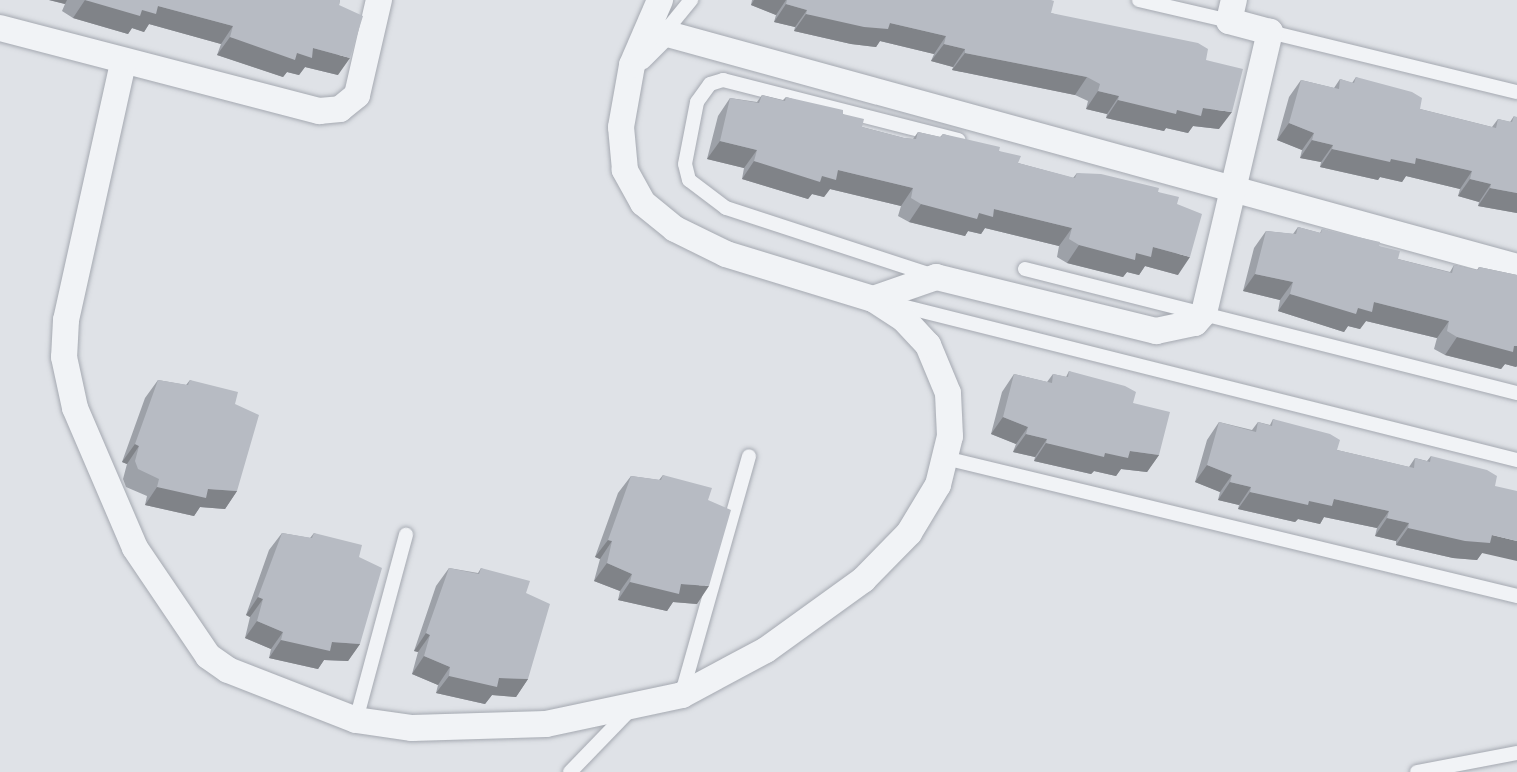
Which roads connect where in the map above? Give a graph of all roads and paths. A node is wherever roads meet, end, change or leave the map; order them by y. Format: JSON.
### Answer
{"nodes":[{"id":1,"x":379,"y":0,"type":"edge"},
{"id":2,"x":660,"y":0,"type":"edge"},
{"id":3,"x":691,"y":0,"type":"edge"},
{"id":4,"x":1139,"y":0,"type":"edge"},
{"id":5,"x":1232,"y":10,"type":"edge"},
{"id":6,"x":0,"y":28,"type":"edge"},
{"id":7,"x":1270,"y":32,"type":"junction"},
{"id":8,"x":664,"y":33,"type":"junction"},
{"id":9,"x":123,"y":63,"type":"junction"},
{"id":10,"x":632,"y":65,"type":"junction"},
{"id":11,"x":1517,"y":92,"type":"edge"},
{"id":12,"x":971,"y":143,"type":"edge"},
{"id":13,"x":1234,"y":193,"type":"junction"},
{"id":14,"x":1517,"y":267,"type":"edge"},
{"id":15,"x":1025,"y":269,"type":"dead end"},
{"id":16,"x":936,"y":276,"type":"junction"},
{"id":17,"x":873,"y":299,"type":"junction"},
{"id":18,"x":1204,"y":313,"type":"junction"},
{"id":19,"x":1517,"y":393,"type":"edge"},
{"id":20,"x":750,"y":456,"type":"dead end"},
{"id":21,"x":945,"y":458,"type":"junction"},
{"id":22,"x":1517,"y":460,"type":"edge"},
{"id":23,"x":406,"y":535,"type":"dead end"},
{"id":24,"x":1517,"y":596,"type":"edge"},
{"id":25,"x":682,"y":695,"type":"junction"},
{"id":26,"x":633,"y":707,"type":"junction"},
{"id":27,"x":356,"y":720,"type":"junction"},
{"id":28,"x":1517,"y":753,"type":"edge"},
{"id":29,"x":570,"y":772,"type":"edge"},
{"id":30,"x":1417,"y":772,"type":"edge"}],
"edges":[{"from":1,"to":9,"type":"street"},
{"from":2,"to":10,"type":"street"},
{"from":3,"to":8,"type":"lane"},
{"from":4,"to":5,"type":"lane"},
{"from":5,"to":7,"type":"street"},
{"from":6,"to":9,"type":"street"},
{"from":7,"to":11,"type":"lane"},
{"from":7,"to":13,"type":"street"},
{"from":8,"to":10,"type":"street"},
{"from":8,"to":13,"type":"street"},
{"from":9,"to":27,"type":"street"},
{"from":10,"to":17,"type":"street"},
{"from":12,"to":16,"type":"lane"},
{"from":13,"to":14,"type":"street"},
{"from":13,"to":18,"type":"street"},
{"from":15,"to":18,"type":"lane"},
{"from":16,"to":17,"type":"street"},
{"from":16,"to":18,"type":"street"},
{"from":17,"to":21,"type":"street"},
{"from":17,"to":22,"type":"lane"},
{"from":18,"to":19,"type":"lane"},
{"from":20,"to":25,"type":"lane"},
{"from":21,"to":24,"type":"lane"},
{"from":21,"to":25,"type":"street"},
{"from":23,"to":27,"type":"lane"},
{"from":25,"to":26,"type":"street"},
{"from":26,"to":27,"type":"street"},
{"from":26,"to":29,"type":"lane"},
{"from":28,"to":30,"type":"lane"}]}
